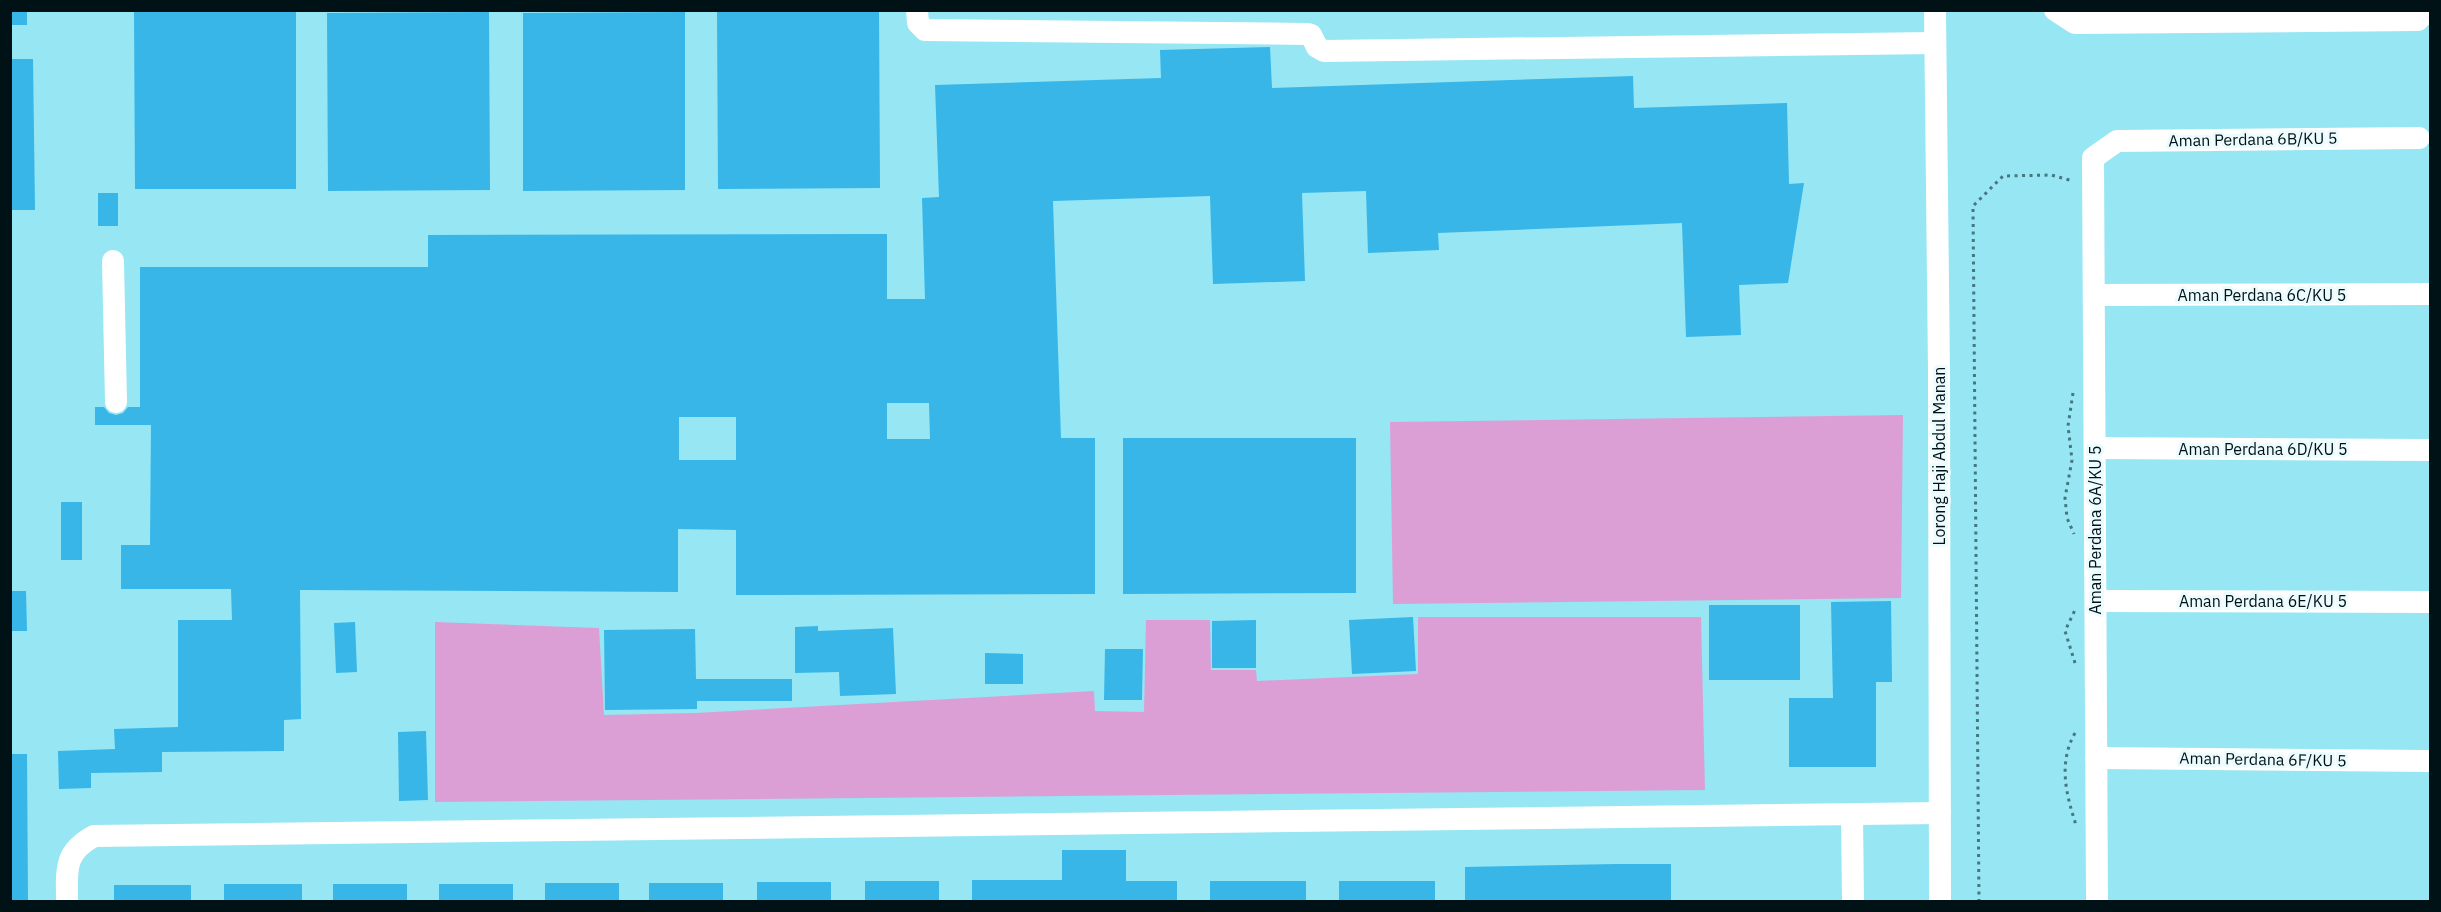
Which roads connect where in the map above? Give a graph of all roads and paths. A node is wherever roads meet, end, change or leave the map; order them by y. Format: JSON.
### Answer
{"nodes":[{"id":1,"x":917,"y":10,"type":"edge"},
{"id":2,"x":1935,"y":10,"type":"edge"},
{"id":3,"x":2055,"y":10,"type":"edge"},
{"id":4,"x":2428,"y":10,"type":"edge"},
{"id":5,"x":1935,"y":43,"type":"junction"},
{"id":6,"x":2419,"y":138,"type":"dead end"},
{"id":7,"x":2094,"y":158,"type":"joint"},
{"id":8,"x":2077,"y":183,"type":"dead end"},
{"id":9,"x":113,"y":261,"type":"dead end"},
{"id":10,"x":2430,"y":294,"type":"edge"},
{"id":11,"x":2094,"y":296,"type":"junction"},
{"id":12,"x":116,"y":402,"type":"dead end"},
{"id":13,"x":2095,"y":448,"type":"junction"},
{"id":14,"x":2430,"y":450,"type":"edge"},
{"id":15,"x":2096,"y":601,"type":"junction"},
{"id":16,"x":2430,"y":602,"type":"edge"},
{"id":17,"x":2096,"y":758,"type":"junction"},
{"id":18,"x":2430,"y":761,"type":"edge"},
{"id":19,"x":1940,"y":813,"type":"junction"},
{"id":20,"x":1852,"y":814,"type":"junction"},
{"id":21,"x":67,"y":902,"type":"edge"},
{"id":22,"x":1853,"y":902,"type":"edge"},
{"id":23,"x":1940,"y":902,"type":"edge"},
{"id":24,"x":1979,"y":902,"type":"edge"},
{"id":25,"x":2097,"y":902,"type":"edge"}],
"edges":[{"from":1,"to":5,"type":"street"},
{"from":2,"to":5,"type":"street","name":"Lorong Haji Abdul Manan"},
{"from":3,"to":4,"type":"street"},
{"from":5,"to":19,"type":"street","name":"Lorong Haji Abdul Manan"},
{"from":6,"to":7,"type":"street","name":"Aman Perdana 6B/KU 5"},
{"from":7,"to":11,"type":"street","name":"Aman Perdana 6A/KU 5"},
{"from":8,"to":24,"type":"path"},
{"from":9,"to":12,"type":"street"},
{"from":10,"to":11,"type":"street","name":"Aman Perdana 6C/KU 5"},
{"from":11,"to":13,"type":"street","name":"Aman Perdana 6A/KU 5"},
{"from":13,"to":14,"type":"street","name":"Aman Perdana 6D/KU 5"},
{"from":13,"to":15,"type":"street","name":"Aman Perdana 6A/KU 5"},
{"from":15,"to":16,"type":"street","name":"Aman Perdana 6E/KU 5"},
{"from":15,"to":17,"type":"street","name":"Aman Perdana 6A/KU 5"},
{"from":17,"to":18,"type":"street","name":"Aman Perdana 6F/KU 5"},
{"from":17,"to":25,"type":"street","name":"Aman Perdana 6A/KU 5"},
{"from":19,"to":20,"type":"street"},
{"from":19,"to":23,"type":"street","name":"Lorong Haji Abdul Manan"},
{"from":20,"to":21,"type":"street"},
{"from":20,"to":22,"type":"street"}]}
